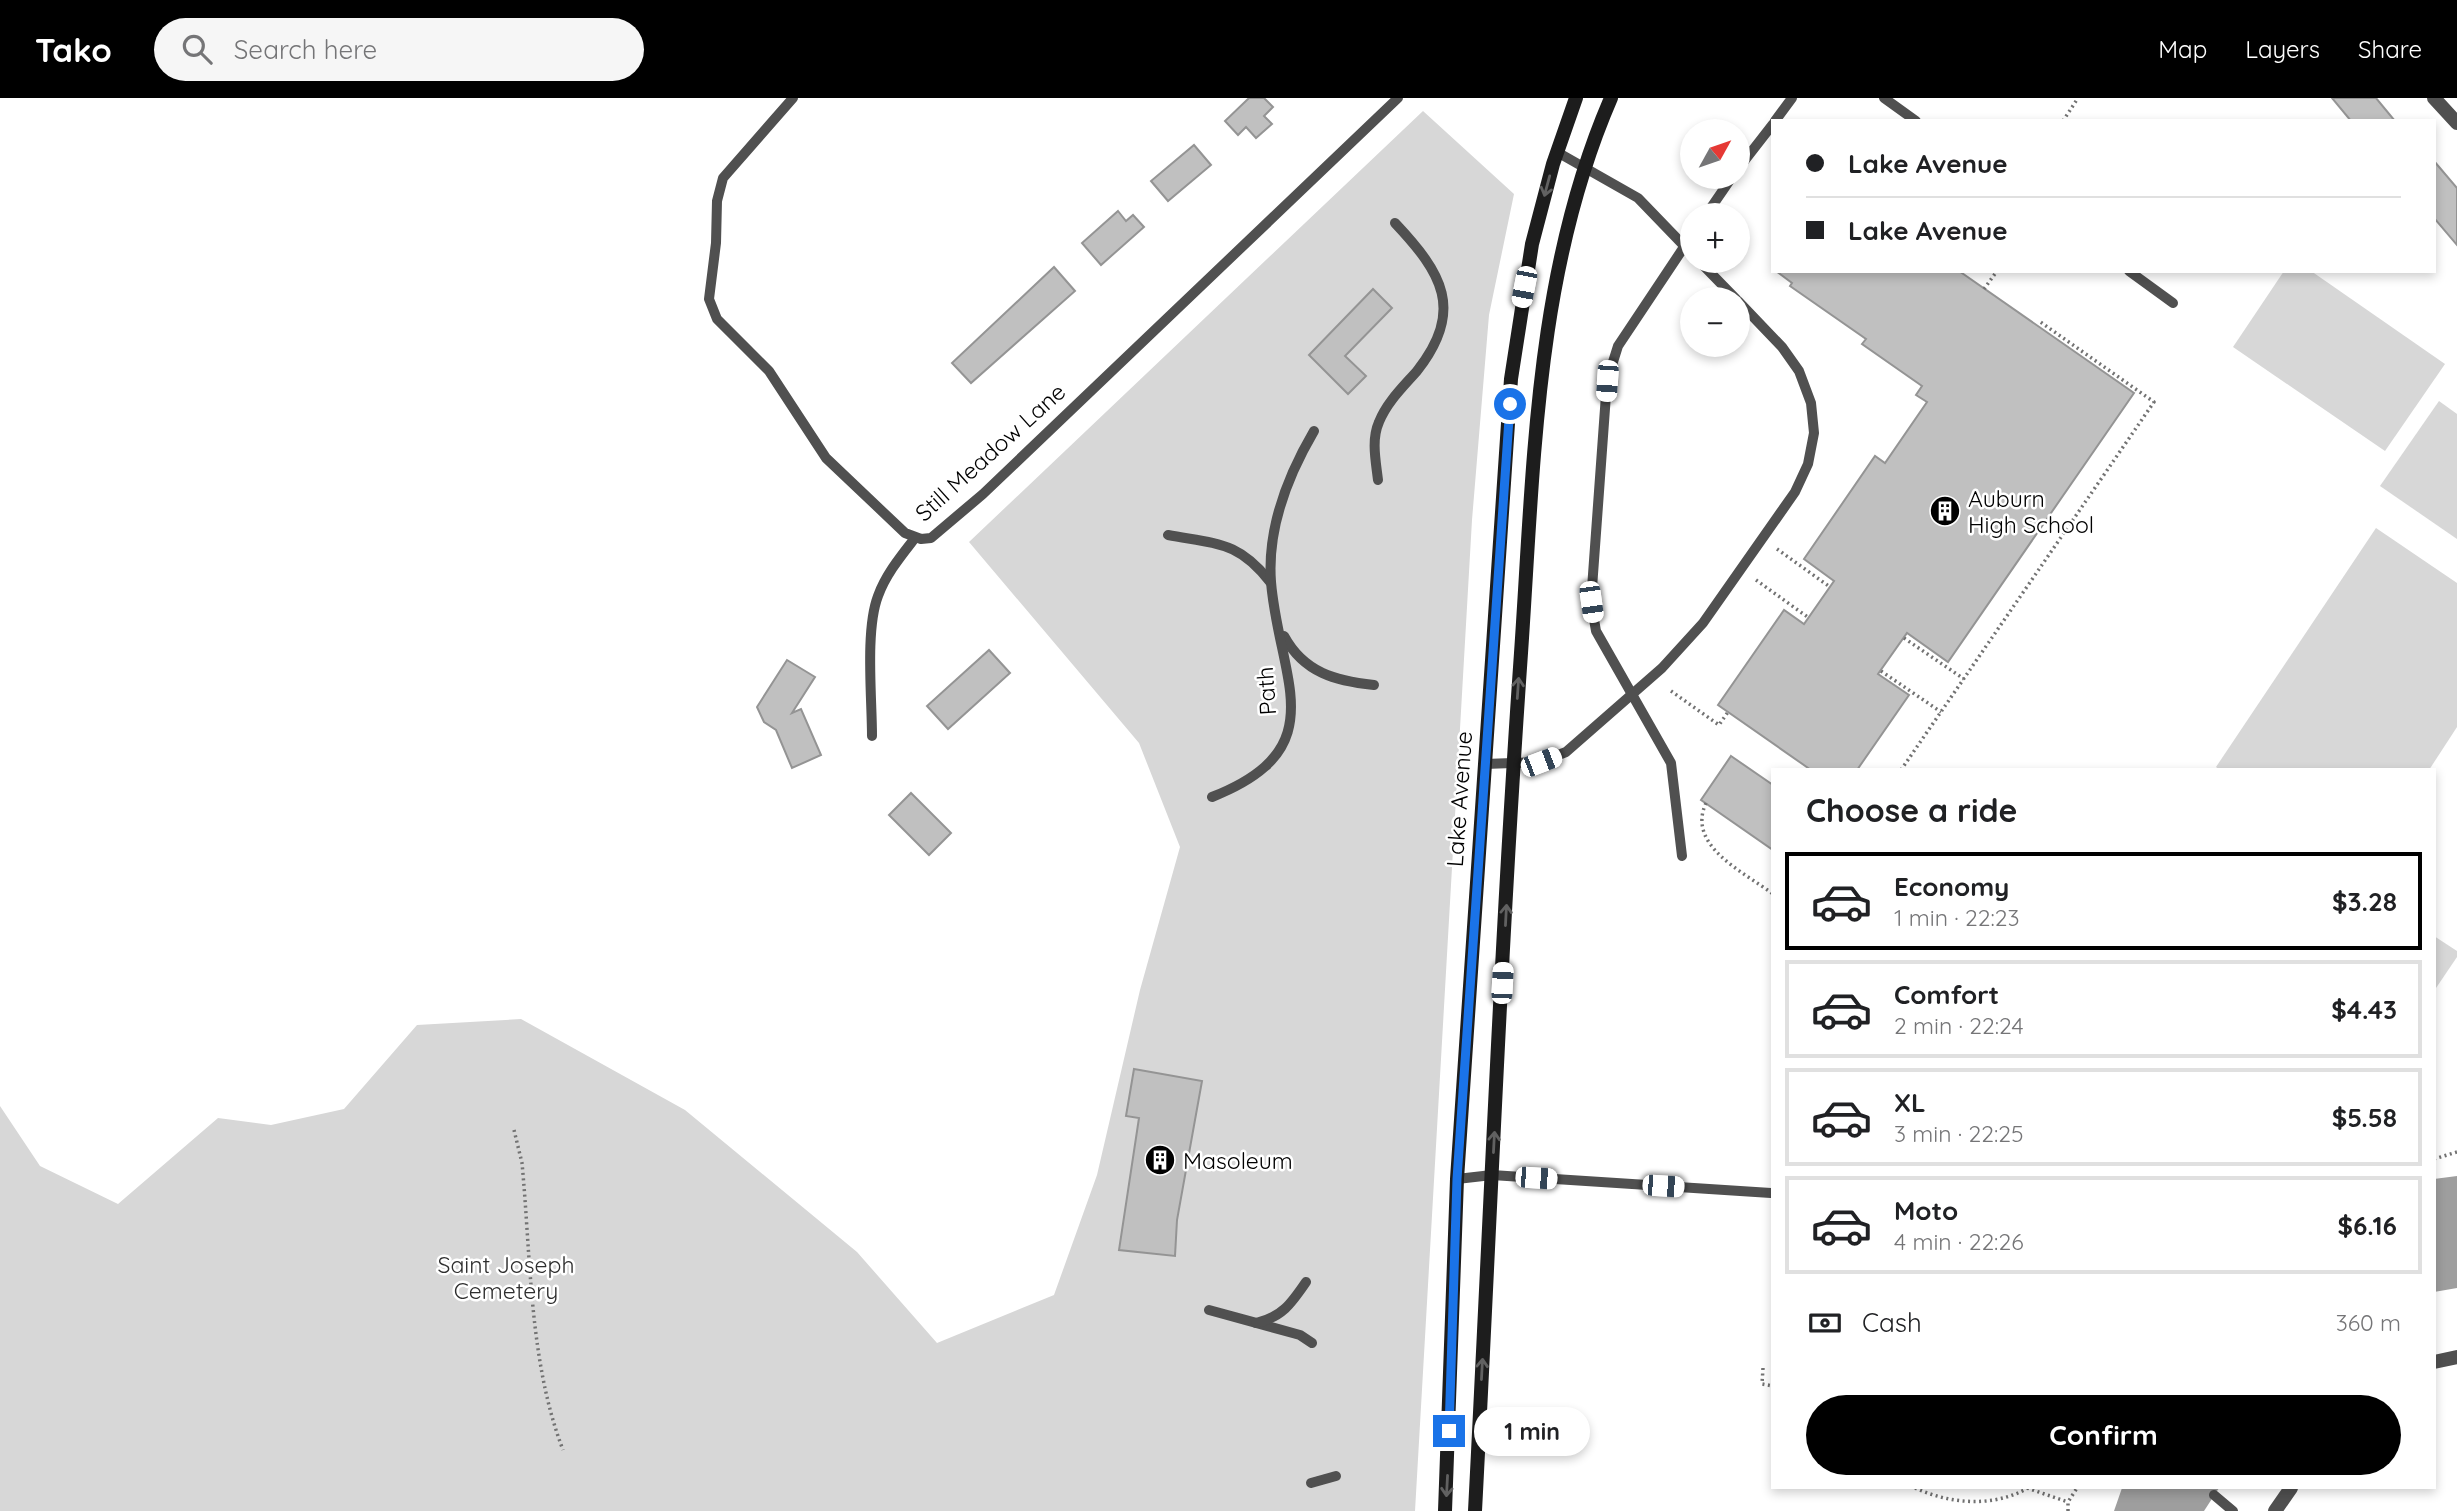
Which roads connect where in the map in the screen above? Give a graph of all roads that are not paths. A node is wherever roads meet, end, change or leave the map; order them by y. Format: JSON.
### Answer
{"nodes":[{"id":1,"x":793,"y":98,"type":"edge"},
{"id":2,"x":1398,"y":98,"type":"edge"},
{"id":3,"x":1576,"y":98,"type":"edge"},
{"id":4,"x":1611,"y":98,"type":"edge"},
{"id":5,"x":1793,"y":98,"type":"edge"},
{"id":6,"x":1884,"y":98,"type":"edge"},
{"id":7,"x":2434,"y":98,"type":"edge"},
{"id":8,"x":1776,"y":119,"type":"edge"},
{"id":9,"x":1913,"y":119,"type":"edge"},
{"id":10,"x":2457,"y":123,"type":"edge"},
{"id":11,"x":1771,"y":126,"type":"edge"},
{"id":12,"x":1557,"y":152,"type":"junction"},
{"id":13,"x":1750,"y":153,"type":"edge"},
{"id":14,"x":1585,"y":168,"type":"junction"},
{"id":15,"x":1395,"y":223,"type":"dead end"},
{"id":16,"x":1680,"y":241,"type":"edge"},
{"id":17,"x":1680,"y":262,"type":"edge"},
{"id":18,"x":1711,"y":273,"type":"edge"},
{"id":19,"x":2132,"y":273,"type":"edge"},
{"id":20,"x":1724,"y":287,"type":"edge"},
{"id":21,"x":2173,"y":303,"type":"dead end"},
{"id":22,"x":1750,"y":314,"type":"edge"},
{"id":23,"x":1314,"y":431,"type":"dead end"},
{"id":24,"x":1378,"y":480,"type":"dead end"},
{"id":25,"x":1168,"y":535,"type":"dead end"},
{"id":26,"x":915,"y":538,"type":"junction"},
{"id":27,"x":1271,"y":583,"type":"junction"},
{"id":28,"x":1280,"y":628,"type":"junction"},
{"id":29,"x":1307,"y":665,"type":"junction"},
{"id":30,"x":1288,"y":681,"type":"junction"},
{"id":31,"x":1374,"y":685,"type":"dead end"},
{"id":32,"x":1632,"y":694,"type":"junction"},
{"id":33,"x":872,"y":736,"type":"dead end"},
{"id":34,"x":1514,"y":762,"type":"junction"},
{"id":35,"x":1485,"y":764,"type":"junction"},
{"id":36,"x":1212,"y":797,"type":"dead end"},
{"id":37,"x":1682,"y":856,"type":"dead end"},
{"id":38,"x":1492,"y":1175,"type":"junction"},
{"id":39,"x":1457,"y":1179,"type":"junction"},
{"id":40,"x":1771,"y":1193,"type":"edge"},
{"id":41,"x":1306,"y":1282,"type":"dead end"},
{"id":42,"x":1209,"y":1310,"type":"dead end"},
{"id":43,"x":1253,"y":1324,"type":"junction"},
{"id":44,"x":1312,"y":1343,"type":"dead end"},
{"id":45,"x":2457,"y":1357,"type":"edge"},
{"id":46,"x":2436,"y":1362,"type":"edge"},
{"id":47,"x":1336,"y":1476,"type":"dead end"},
{"id":48,"x":1311,"y":1483,"type":"dead end"},
{"id":49,"x":2290,"y":1489,"type":"edge"},
{"id":50,"x":2214,"y":1496,"type":"dead end"},
{"id":51,"x":1446,"y":1511,"type":"edge"},
{"id":52,"x":1475,"y":1511,"type":"edge"},
{"id":53,"x":2233,"y":1511,"type":"edge"},
{"id":54,"x":2274,"y":1511,"type":"edge"}],
"edges":[{"from":1,"to":26,"type":"lane","name":"Still Meadow Lane"},
{"from":2,"to":26,"type":"lane","name":"Still Meadow Lane"},
{"from":3,"to":12,"type":"main road","name":"Lake Avenue"},
{"from":4,"to":14,"type":"main road"},
{"from":5,"to":8,"type":"lane"},
{"from":6,"to":9,"type":"lane"},
{"from":7,"to":10,"type":"street"},
{"from":11,"to":13,"type":"lane"},
{"from":12,"to":14,"type":"lane"},
{"from":12,"to":35,"type":"main road","name":"Lake Avenue","one_way":true},
{"from":14,"to":16,"type":"lane"},
{"from":34,"to":14,"type":"main road","one_way":true},
{"from":15,"to":24,"type":"lane"},
{"from":17,"to":32,"type":"lane"},
{"from":18,"to":20,"type":"lane"},
{"from":19,"to":21,"type":"lane"},
{"from":22,"to":32,"type":"lane"},
{"from":23,"to":27,"type":"lane","name":"Path"},
{"from":25,"to":27,"type":"lane","name":"Path"},
{"from":26,"to":33,"type":"lane"},
{"from":27,"to":28,"type":"lane","name":"Path"},
{"from":28,"to":29,"type":"lane","name":"Path"},
{"from":28,"to":30,"type":"lane","name":"Path"},
{"from":29,"to":30,"type":"lane"},
{"from":29,"to":31,"type":"lane","name":"Path"},
{"from":30,"to":36,"type":"lane","name":"Path"},
{"from":32,"to":34,"type":"lane"},
{"from":32,"to":37,"type":"lane"},
{"from":34,"to":35,"type":"lane"},
{"from":38,"to":34,"type":"main road","one_way":true},
{"from":35,"to":39,"type":"main road","name":"Lake Avenue"},
{"from":38,"to":39,"type":"lane"},
{"from":38,"to":40,"type":"lane"},
{"from":52,"to":38,"type":"main road","one_way":true},
{"from":39,"to":51,"type":"main road","name":"Lake Avenue","one_way":true},
{"from":41,"to":43,"type":"lane"},
{"from":42,"to":43,"type":"lane"},
{"from":43,"to":44,"type":"lane"},
{"from":45,"to":46,"type":"street"},
{"from":47,"to":48,"type":"lane"},
{"from":49,"to":54,"type":"street"},
{"from":50,"to":53,"type":"lane"}]}
